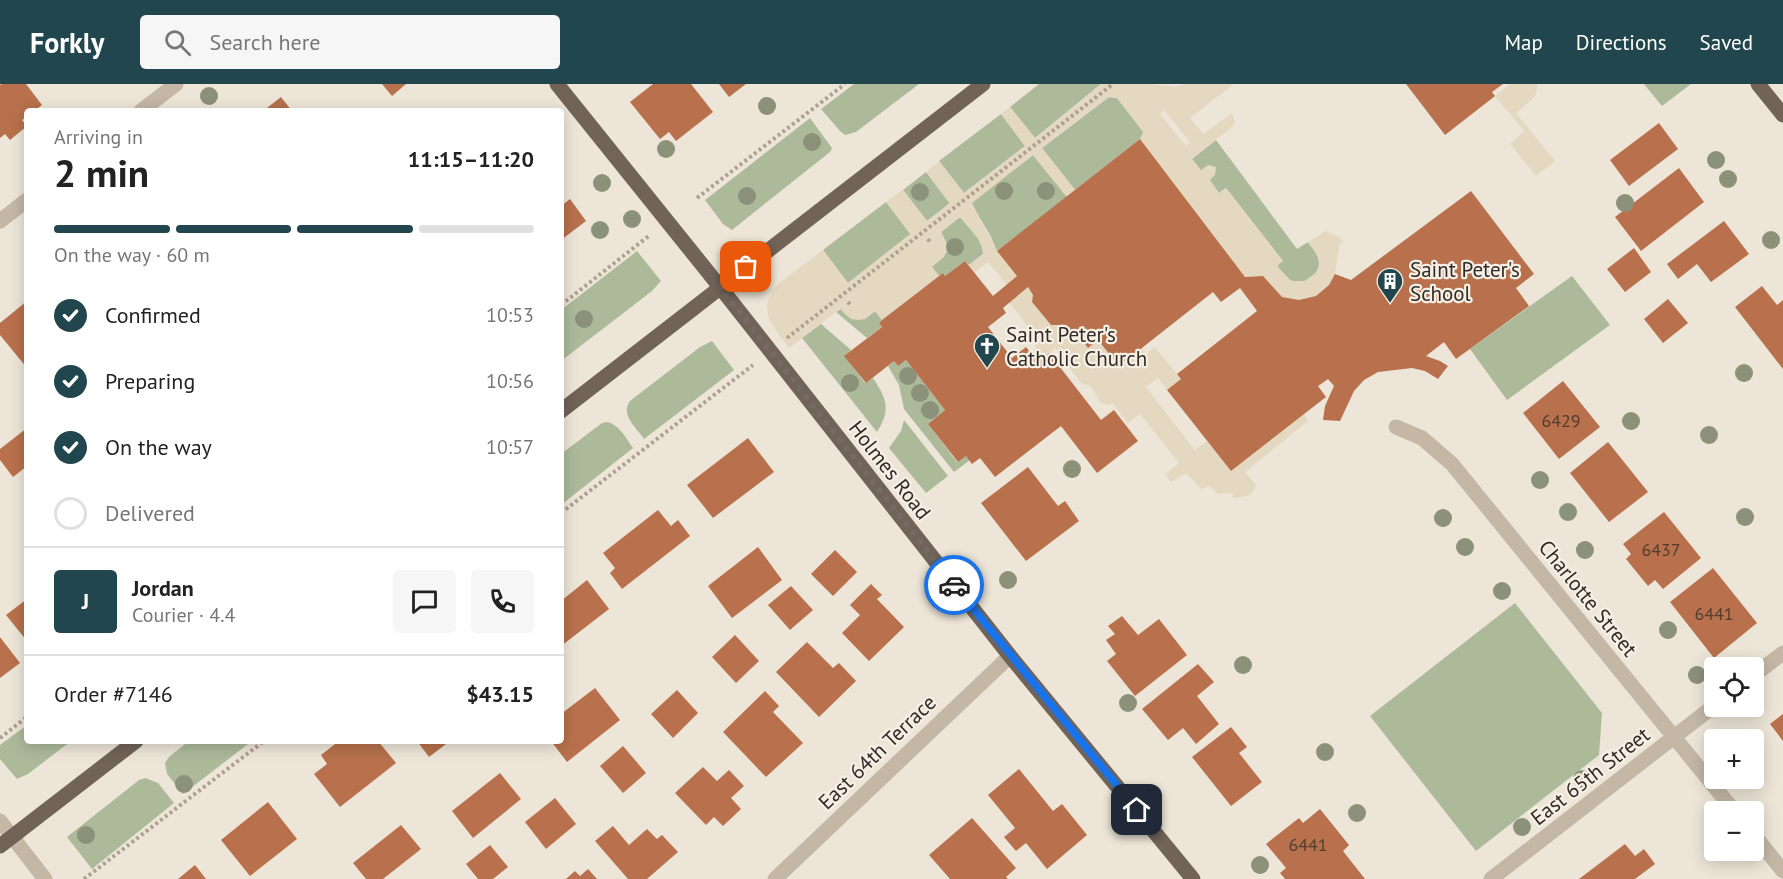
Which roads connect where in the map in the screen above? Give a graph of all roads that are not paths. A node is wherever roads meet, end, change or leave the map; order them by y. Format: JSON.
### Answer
{"nodes":[{"id":1,"x":176,"y":84,"type":"edge"},
{"id":2,"x":557,"y":84,"type":"edge"},
{"id":3,"x":983,"y":84,"type":"edge"},
{"id":4,"x":1758,"y":84,"type":"edge"},
{"id":5,"x":145,"y":108,"type":"edge"},
{"id":6,"x":1783,"y":115,"type":"edge"},
{"id":7,"x":24,"y":202,"type":"edge"},
{"id":8,"x":0,"y":220,"type":"edge"},
{"id":9,"x":720,"y":287,"type":"junction"},
{"id":10,"x":564,"y":409,"type":"edge"},
{"id":11,"x":1396,"y":427,"type":"dead end"},
{"id":12,"x":1783,"y":652,"type":"edge"},
{"id":13,"x":1010,"y":656,"type":"junction"},
{"id":14,"x":1764,"y":667,"type":"edge"},
{"id":15,"x":1704,"y":714,"type":"edge"},
{"id":16,"x":1674,"y":737,"type":"junction"},
{"id":17,"x":132,"y":744,"type":"edge"},
{"id":18,"x":1726,"y":801,"type":"edge"},
{"id":19,"x":0,"y":821,"type":"edge"},
{"id":20,"x":6,"y":842,"type":"edge"},
{"id":21,"x":1764,"y":847,"type":"edge"},
{"id":22,"x":1783,"y":871,"type":"edge"},
{"id":23,"x":45,"y":879,"type":"edge"},
{"id":24,"x":775,"y":879,"type":"edge"},
{"id":25,"x":1193,"y":879,"type":"edge"},
{"id":26,"x":1491,"y":879,"type":"edge"}],
"edges":[{"from":1,"to":5,"type":"street"},
{"from":2,"to":9,"type":"main road","name":"Holmes Road"},
{"from":3,"to":9,"type":"main road"},
{"from":4,"to":6,"type":"main road"},
{"from":7,"to":8,"type":"street"},
{"from":9,"to":10,"type":"main road"},
{"from":9,"to":13,"type":"main road","name":"Holmes Road"},
{"from":11,"to":16,"type":"street","name":"Charlotte Street"},
{"from":12,"to":14,"type":"street"},
{"from":13,"to":24,"type":"street","name":"East 64th Terrace"},
{"from":13,"to":25,"type":"main road","name":"Holmes Road"},
{"from":15,"to":16,"type":"street","name":"East 65th Street"},
{"from":16,"to":18,"type":"street","name":"Charlotte Street"},
{"from":16,"to":26,"type":"street","name":"East 65th Street"},
{"from":17,"to":20,"type":"main road"},
{"from":19,"to":20,"type":"street"},
{"from":20,"to":23,"type":"street"},
{"from":21,"to":22,"type":"street"}]}
